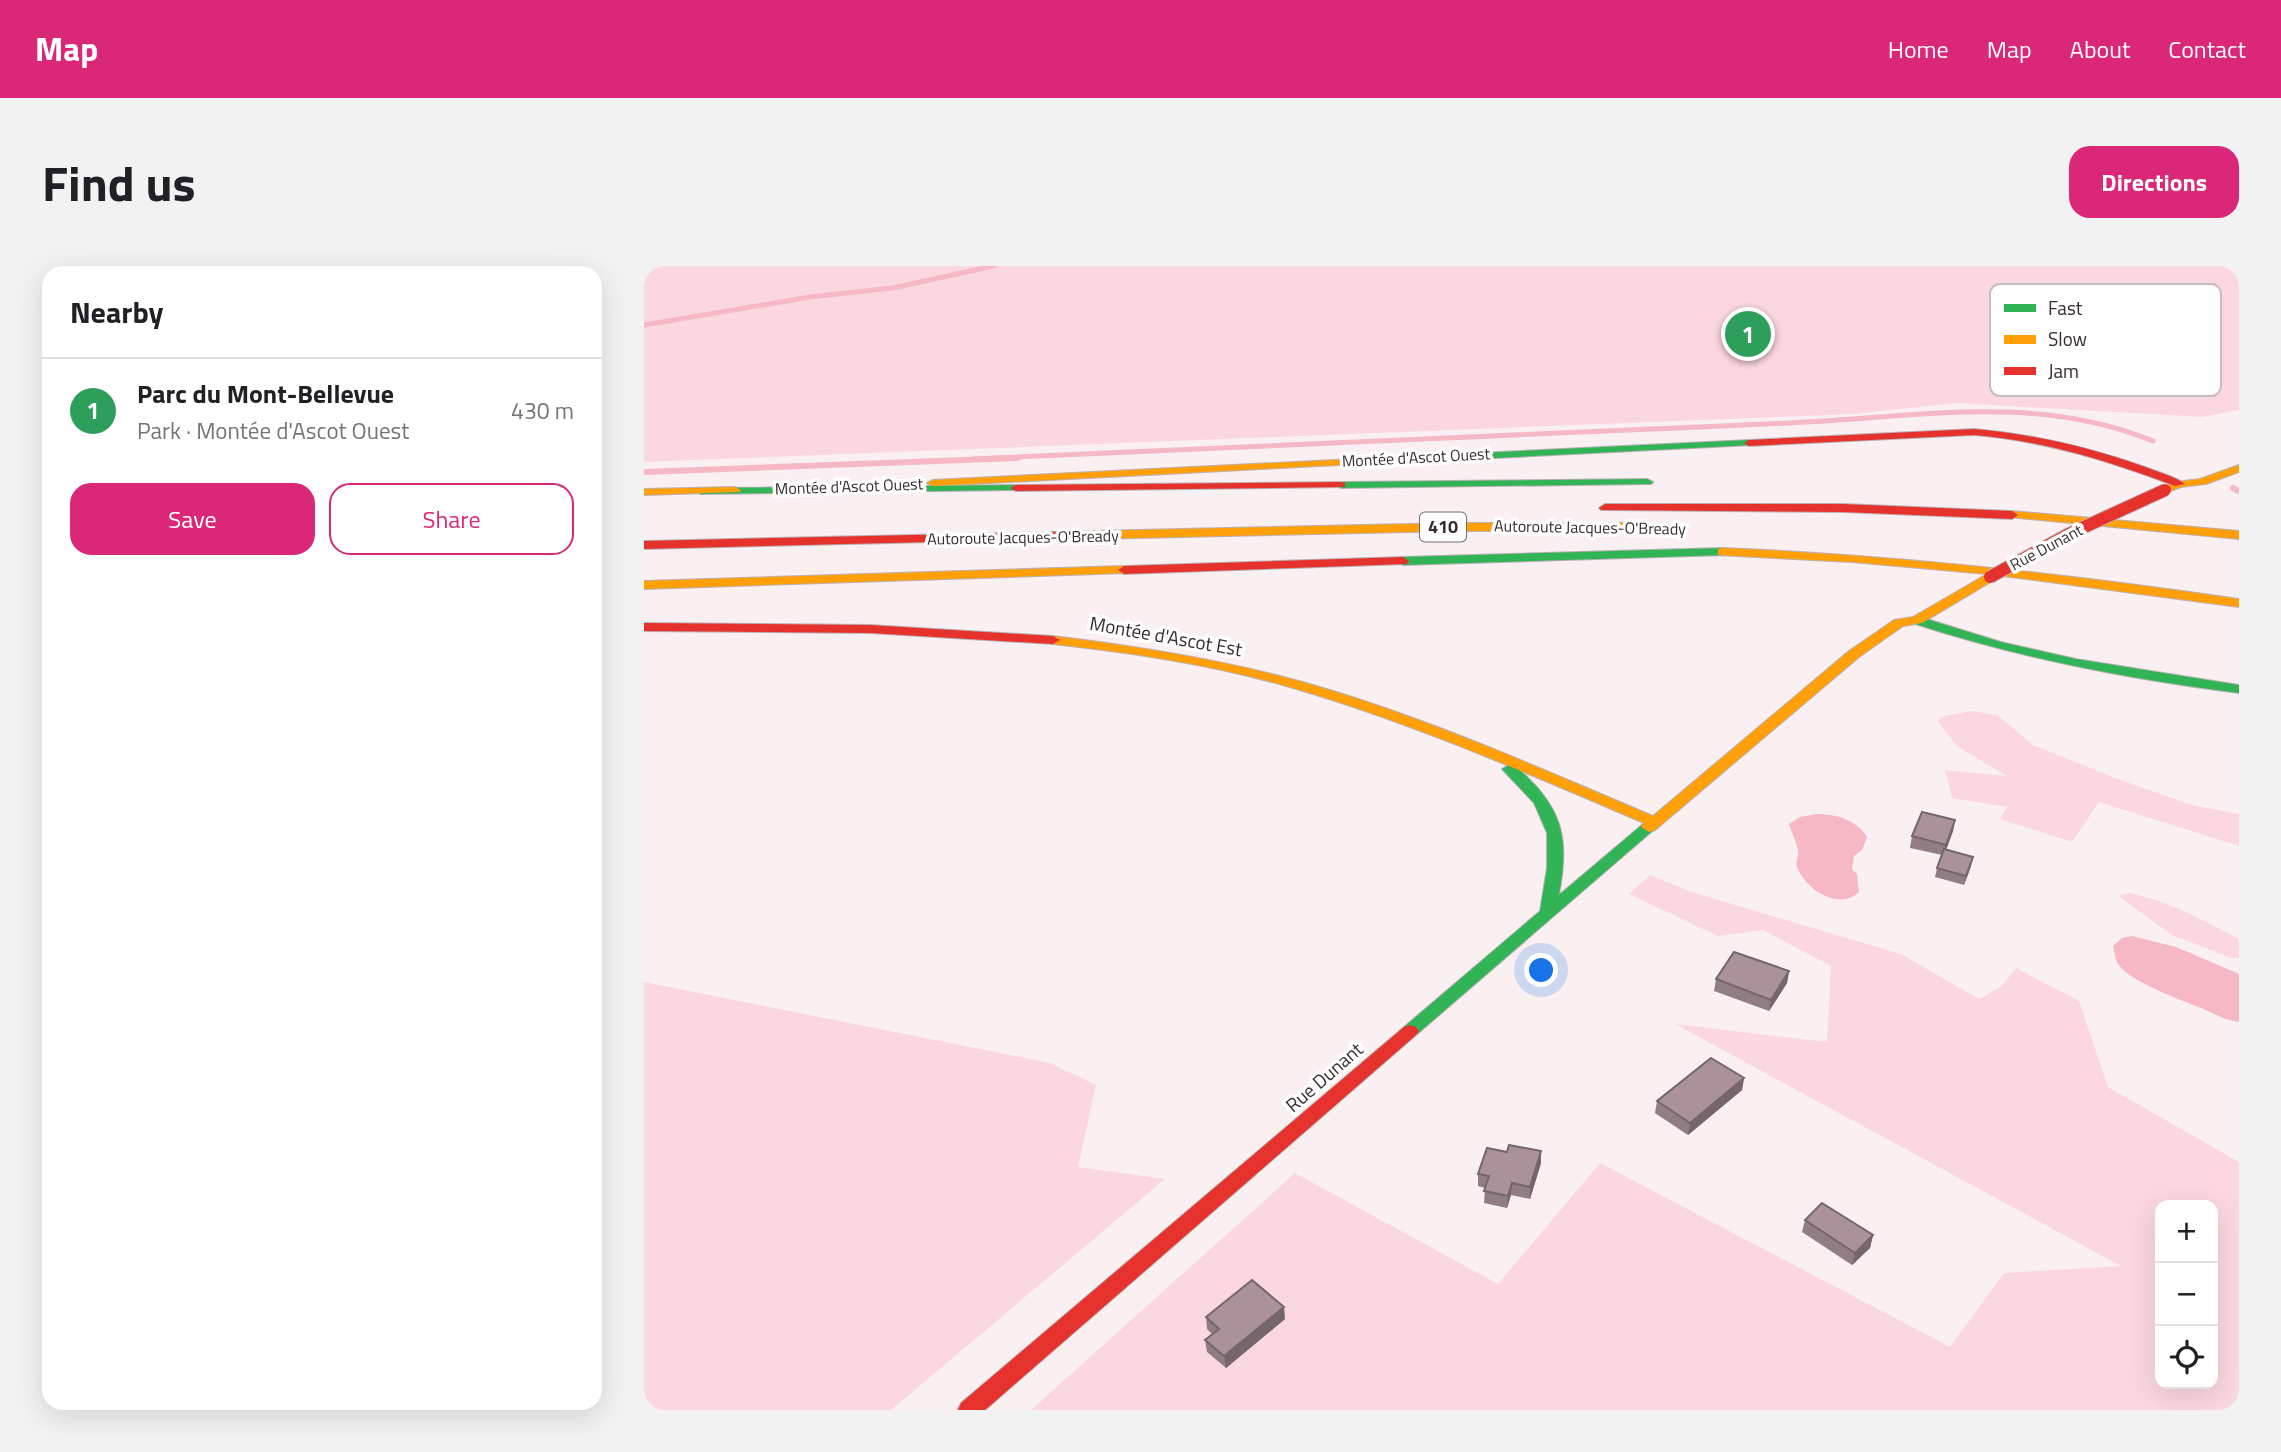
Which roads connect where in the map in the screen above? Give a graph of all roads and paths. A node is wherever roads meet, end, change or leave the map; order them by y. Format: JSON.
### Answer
{"nodes":[{"id":1,"x":2239,"y":456,"type":"edge"},
{"id":2,"x":2239,"y":468,"type":"edge"},
{"id":3,"x":1659,"y":482,"type":"dead end"},
{"id":4,"x":2172,"y":487,"type":"junction"},
{"id":5,"x":701,"y":491,"type":"junction"},
{"id":6,"x":644,"y":492,"type":"edge"},
{"id":7,"x":2107,"y":497,"type":"dead end"},
{"id":8,"x":2180,"y":504,"type":"dead end"},
{"id":9,"x":1585,"y":508,"type":"dead end"},
{"id":10,"x":1482,"y":511,"type":"dead end"},
{"id":11,"x":1658,"y":527,"type":"dead end"},
{"id":12,"x":644,"y":530,"type":"edge"},
{"id":13,"x":2239,"y":535,"type":"edge"},
{"id":14,"x":644,"y":545,"type":"edge"},
{"id":15,"x":2006,"y":550,"type":"dead end"},
{"id":16,"x":2061,"y":556,"type":"dead end"},
{"id":17,"x":644,"y":585,"type":"edge"},
{"id":18,"x":2239,"y":603,"type":"edge"},
{"id":19,"x":1917,"y":620,"type":"junction"},
{"id":20,"x":644,"y":627,"type":"edge"},
{"id":21,"x":2239,"y":689,"type":"edge"},
{"id":22,"x":1481,"y":751,"type":"junction"},
{"id":23,"x":1654,"y":822,"type":"junction"},
{"id":24,"x":1548,"y":912,"type":"junction"},
{"id":25,"x":970,"y":1410,"type":"edge"}],
"edges":[{"from":1,"to":4,"type":"main road","name":"Rue Dunant"},
{"from":2,"to":4,"type":"main road","name":"Rue Dunant"},
{"from":3,"to":5,"type":"main road"},
{"from":4,"to":5,"type":"main road","name":"Montée d'Ascot Ouest"},
{"from":4,"to":19,"type":"main road","name":"Rue Dunant","bridge":true},
{"from":5,"to":6,"type":"main road","name":"Montée d'Ascot Ouest"},
{"from":7,"to":8,"type":"main road"},
{"from":9,"to":13,"type":"main road","name":"Autoroute Jacques-O'Bready"},
{"from":10,"to":12,"type":"main road","name":"Autoroute Jacques-O'Bready","number":"410"},
{"from":11,"to":14,"type":"main road","name":"Autoroute Jacques-O'Bready","number":"410"},
{"from":15,"to":16,"type":"main road"},
{"from":17,"to":18,"type":"main road"},
{"from":19,"to":21,"type":"main road"},
{"from":19,"to":23,"type":"main road","name":"Rue Dunant"},
{"from":20,"to":22,"type":"main road","name":"Montée d'Ascot Est"},
{"from":22,"to":23,"type":"main road","name":"Montée d'Ascot Est"},
{"from":22,"to":24,"type":"main road"},
{"from":23,"to":24,"type":"main road","name":"Rue Dunant"},
{"from":24,"to":25,"type":"main road","name":"Rue Dunant"}]}
